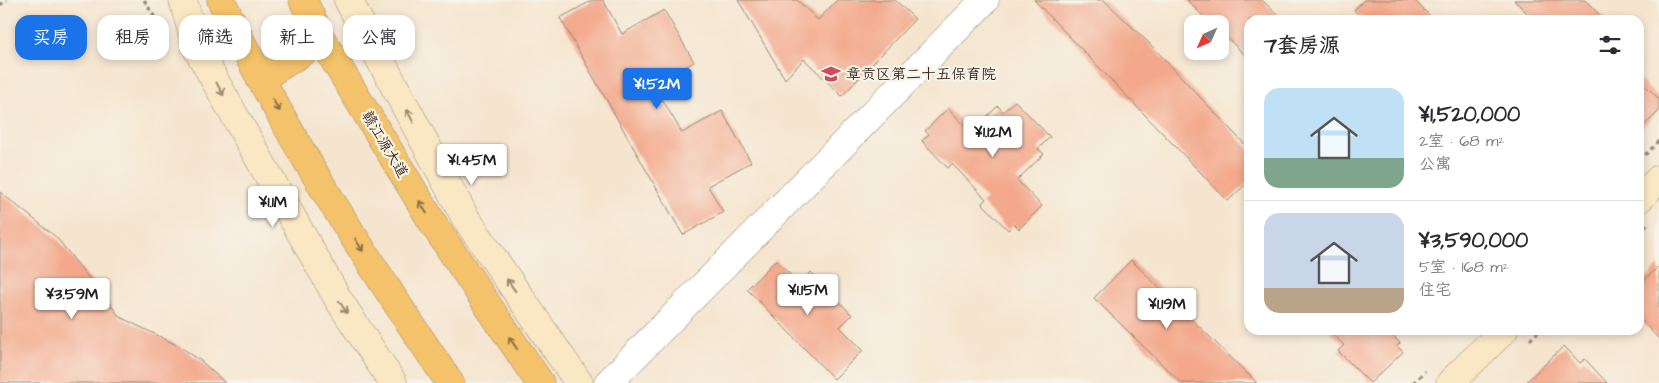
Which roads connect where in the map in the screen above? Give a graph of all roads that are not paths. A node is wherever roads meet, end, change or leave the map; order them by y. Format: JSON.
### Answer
{"nodes":[{"id":1,"x":183,"y":0,"type":"edge"},
{"id":2,"x":205,"y":0,"type":"edge"},
{"id":3,"x":221,"y":0,"type":"edge"},
{"id":4,"x":348,"y":0,"type":"edge"},
{"id":5,"x":985,"y":0,"type":"edge"},
{"id":6,"x":333,"y":53,"type":"edge"},
{"id":7,"x":268,"y":60,"type":"edge"},
{"id":8,"x":256,"y":72,"type":"junction"},
{"id":9,"x":1659,"y":179,"type":"edge"},
{"id":10,"x":1644,"y":194,"type":"edge"},
{"id":11,"x":1499,"y":335,"type":"edge"},
{"id":12,"x":393,"y":383,"type":"edge"},
{"id":13,"x":450,"y":383,"type":"edge"},
{"id":14,"x":540,"y":383,"type":"edge"},
{"id":15,"x":579,"y":383,"type":"edge"},
{"id":16,"x":608,"y":383,"type":"edge"},
{"id":17,"x":1450,"y":383,"type":"edge"}],
"edges":[{"from":1,"to":12,"type":"street","one_way":true},
{"from":2,"to":8,"type":"main road"},
{"from":3,"to":8,"type":"main road"},
{"from":15,"to":4,"type":"street","one_way":true},
{"from":5,"to":16,"type":"street"},
{"from":14,"to":6,"type":"main road","name":"赣江源大道","one_way":true},
{"from":7,"to":8,"type":"main road"},
{"from":8,"to":13,"type":"main road","one_way":true},
{"from":9,"to":10,"type":"street"},
{"from":11,"to":17,"type":"street"}]}
